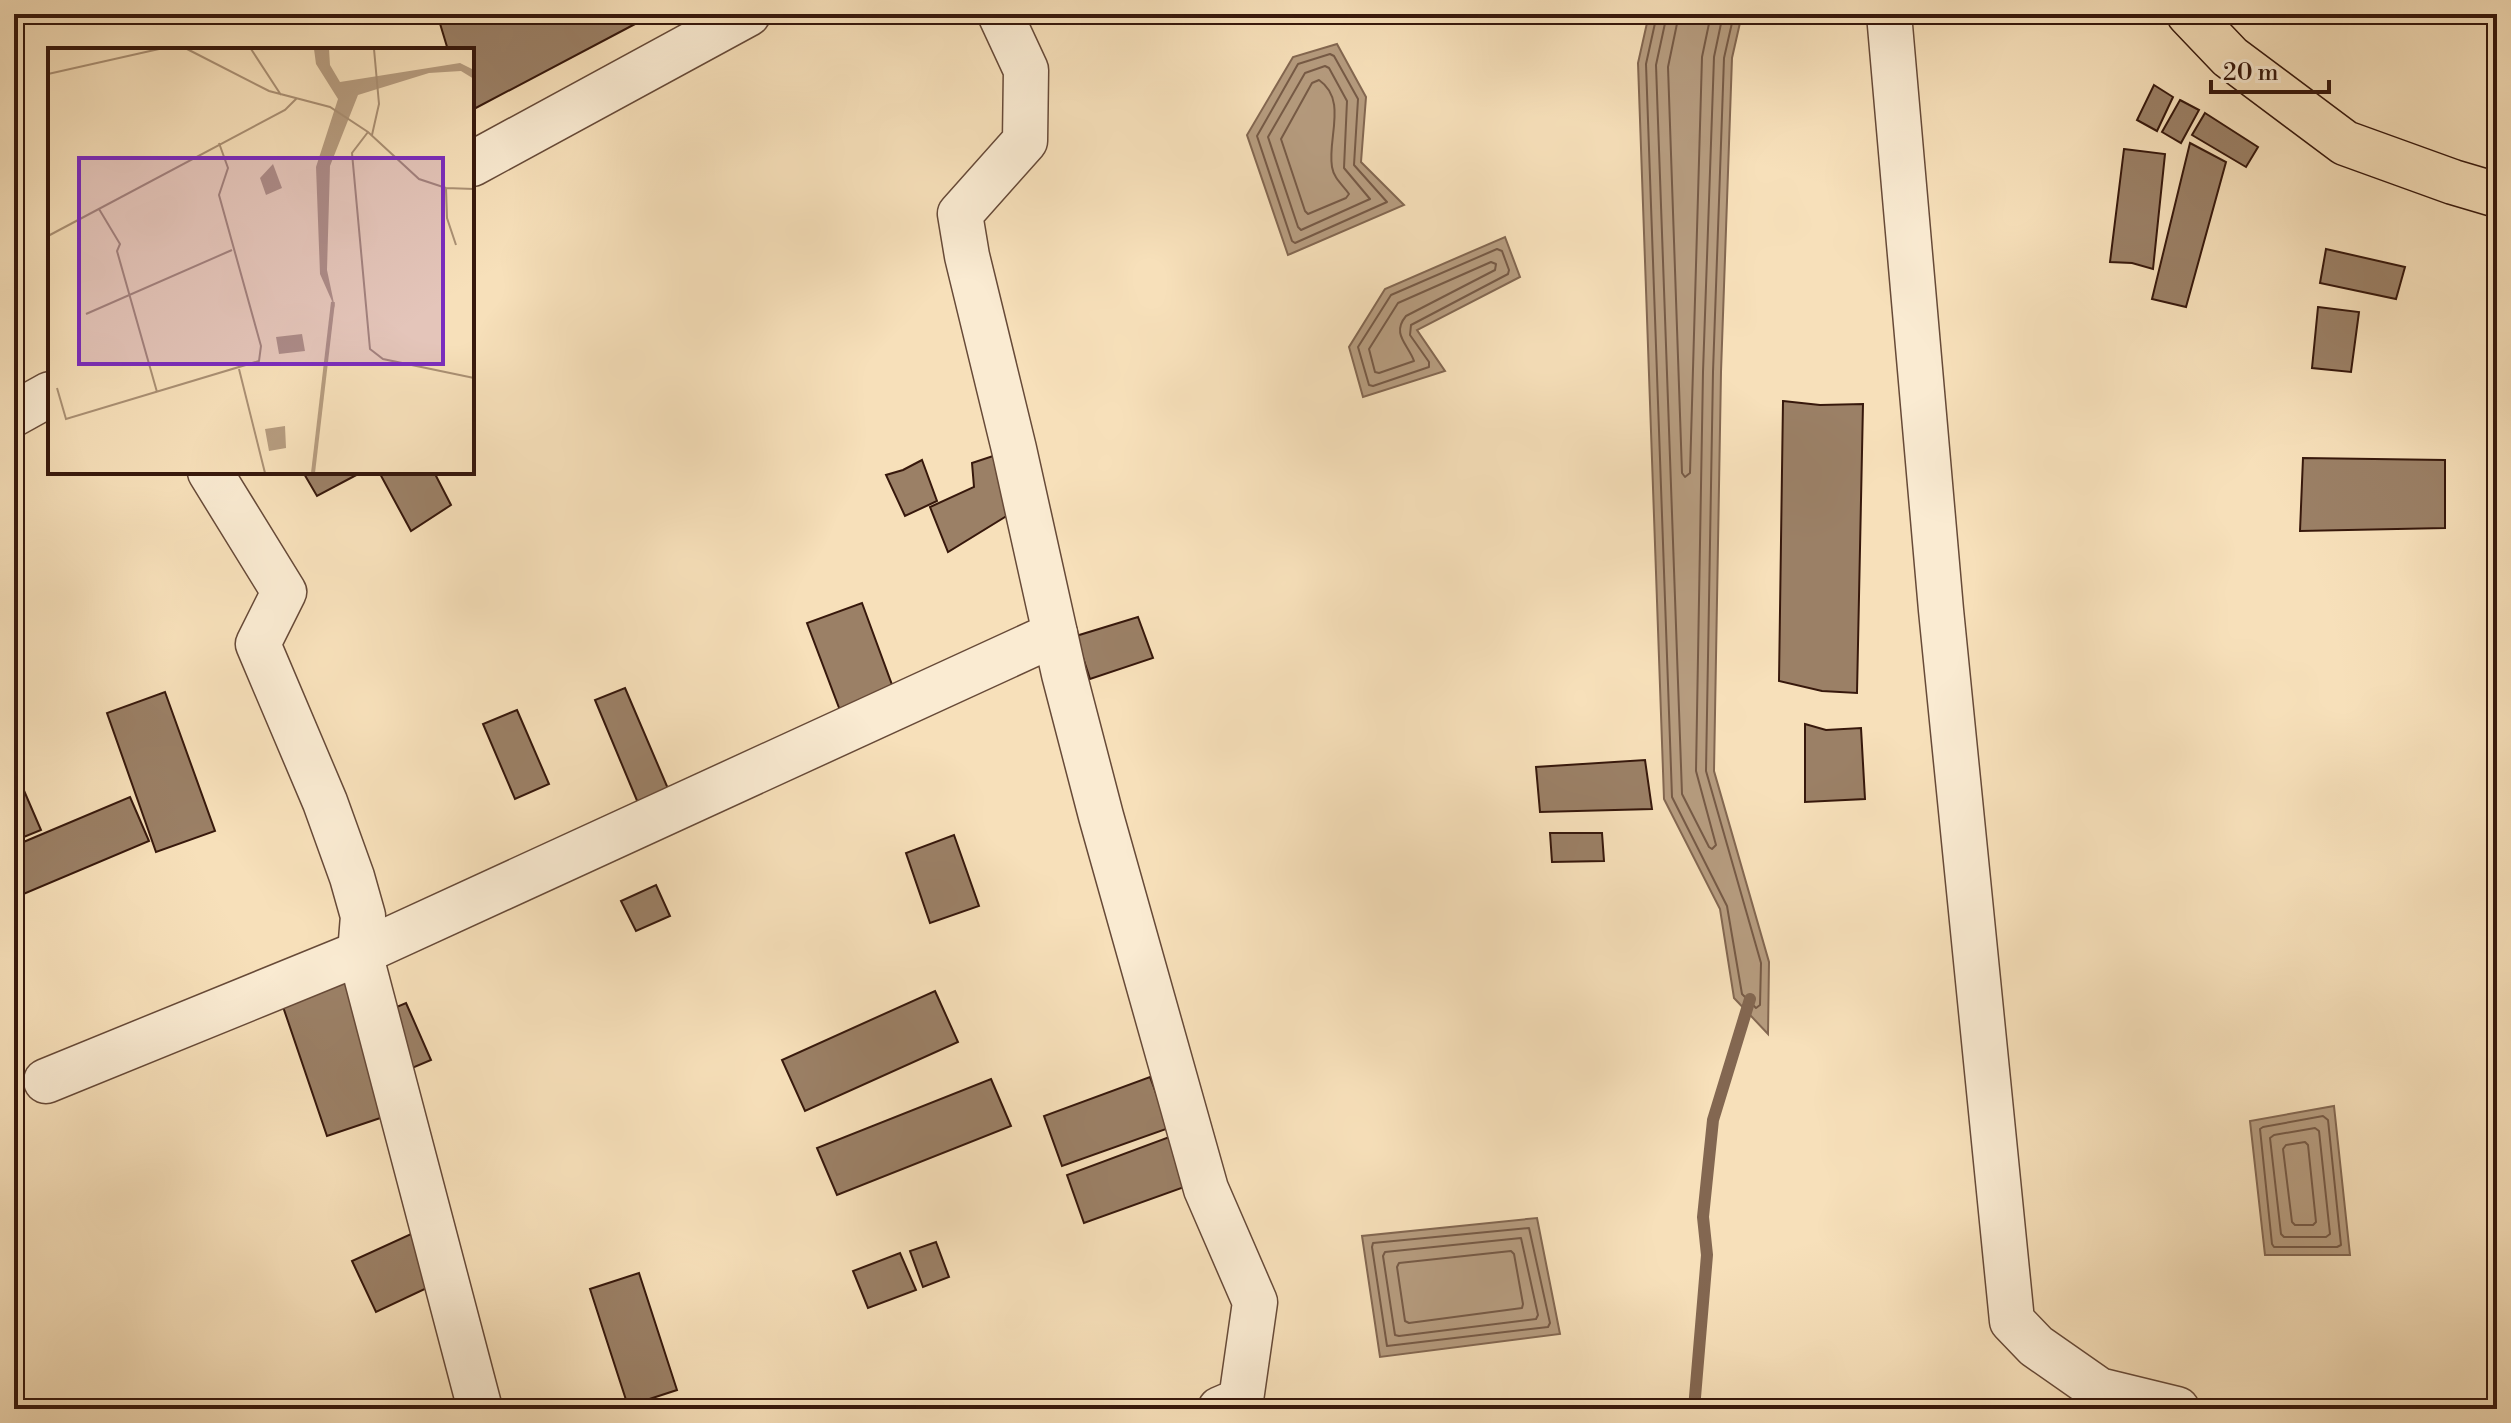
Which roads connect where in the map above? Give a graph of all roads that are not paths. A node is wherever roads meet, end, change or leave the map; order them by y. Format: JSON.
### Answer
{"nodes":[{"id":1,"x":748,"y":14,"type":"edge"},
{"id":2,"x":1000,"y":14,"type":"edge"},
{"id":3,"x":1889,"y":14,"type":"edge"},
{"id":4,"x":2189,"y":14,"type":"edge"},
{"id":5,"x":474,"y":163,"type":"edge"},
{"id":6,"x":2497,"y":195,"type":"edge"},
{"id":7,"x":48,"y":395,"type":"edge"},
{"id":8,"x":14,"y":414,"type":"edge"},
{"id":9,"x":211,"y":474,"type":"edge"},
{"id":10,"x":1055,"y":634,"type":"junction"},
{"id":11,"x":360,"y":953,"type":"junction"},
{"id":12,"x":46,"y":1081,"type":"dead end"},
{"id":13,"x":480,"y":1409,"type":"edge"},
{"id":14,"x":1220,"y":1409,"type":"edge"},
{"id":15,"x":2177,"y":1409,"type":"edge"}],
"edges":[{"from":1,"to":5,"type":"street"},
{"from":2,"to":10,"type":"street"},
{"from":3,"to":15,"type":"street"},
{"from":4,"to":6,"type":"main road"},
{"from":7,"to":8,"type":"street"},
{"from":9,"to":11,"type":"street"},
{"from":10,"to":11,"type":"street"},
{"from":10,"to":14,"type":"street"},
{"from":11,"to":12,"type":"street"},
{"from":11,"to":13,"type":"street"}]}
